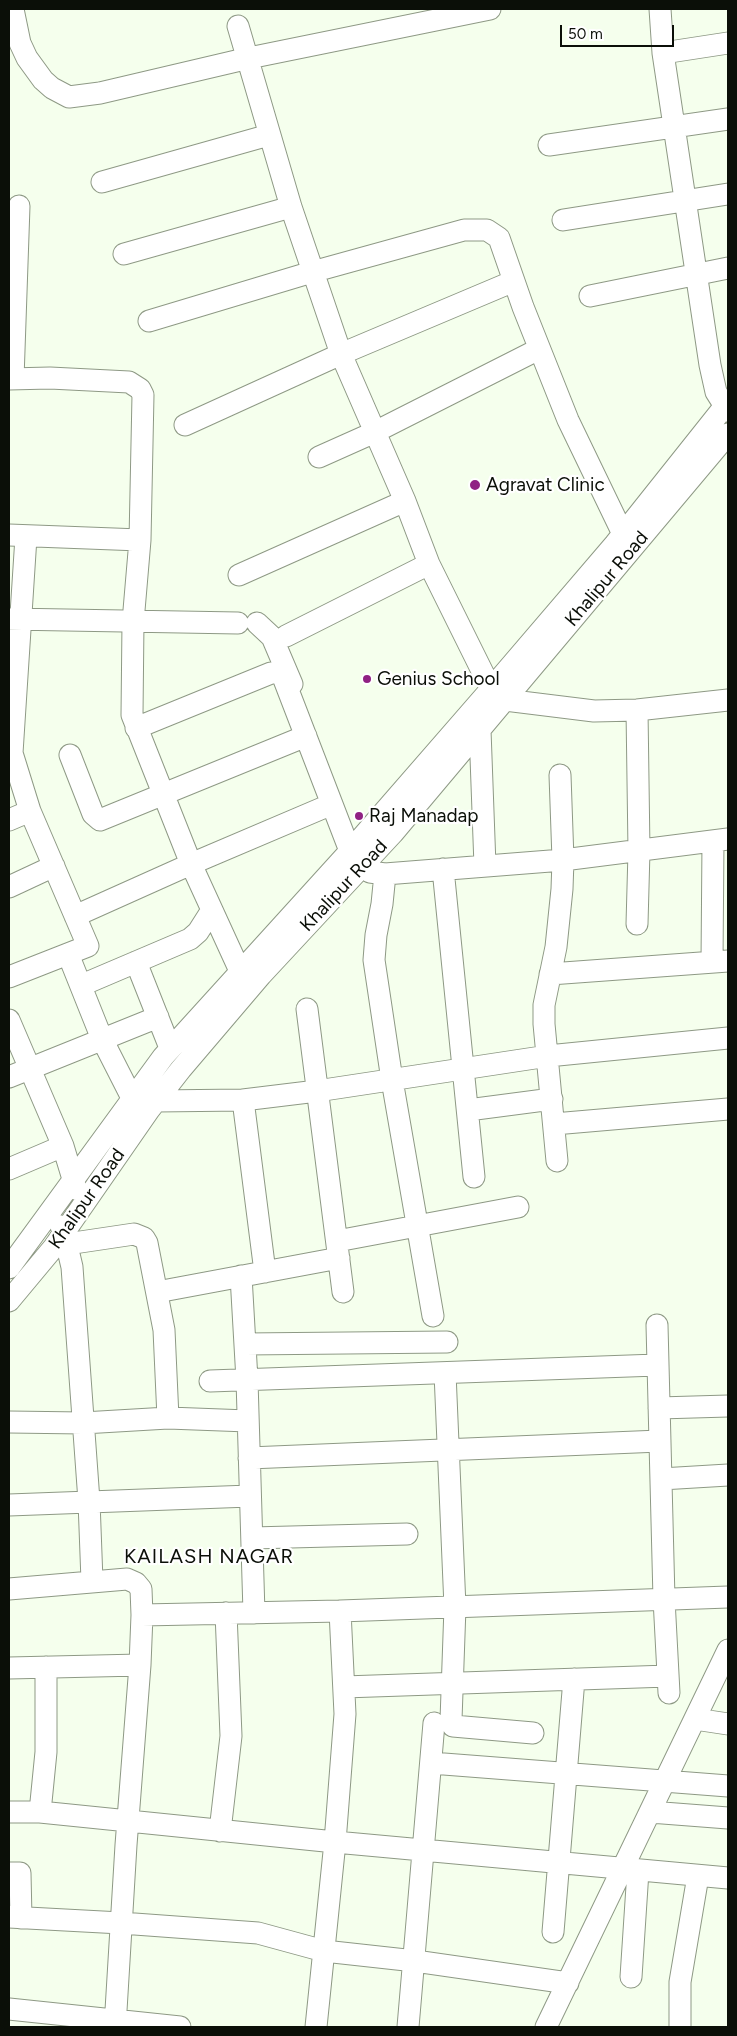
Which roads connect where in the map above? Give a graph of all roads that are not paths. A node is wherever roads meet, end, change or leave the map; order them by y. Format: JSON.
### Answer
{"nodes":[{"id":1,"x":14,"y":9,"type":"edge"},
{"id":2,"x":490,"y":9,"type":"edge"},
{"id":3,"x":660,"y":9,"type":"edge"},
{"id":4,"x":427,"y":15,"type":"edge"},
{"id":5,"x":238,"y":26,"type":"dead end"},
{"id":6,"x":13,"y":30,"type":"edge"},
{"id":7,"x":728,"y":43,"type":"edge"},
{"id":8,"x":663,"y":53,"type":"junction"},
{"id":9,"x":249,"y":58,"type":"junction"},
{"id":10,"x":728,"y":119,"type":"edge"},
{"id":11,"x":674,"y":127,"type":"junction"},
{"id":12,"x":269,"y":135,"type":"junction"},
{"id":13,"x":549,"y":145,"type":"dead end"},
{"id":14,"x":102,"y":182,"type":"dead end"},
{"id":15,"x":728,"y":194,"type":"edge"},
{"id":16,"x":686,"y":201,"type":"junction"},
{"id":17,"x":19,"y":206,"type":"dead end"},
{"id":18,"x":291,"y":207,"type":"junction"},
{"id":19,"x":563,"y":220,"type":"dead end"},
{"id":20,"x":124,"y":254,"type":"dead end"},
{"id":21,"x":728,"y":268,"type":"edge"},
{"id":22,"x":312,"y":272,"type":"junction"},
{"id":23,"x":696,"y":274,"type":"junction"},
{"id":24,"x":514,"y":280,"type":"junction"},
{"id":25,"x":590,"y":296,"type":"dead end"},
{"id":26,"x":149,"y":322,"type":"dead end"},
{"id":27,"x":539,"y":349,"type":"junction"},
{"id":28,"x":341,"y":354,"type":"junction"},
{"id":29,"x":11,"y":379,"type":"edge"},
{"id":30,"x":727,"y":406,"type":"edge"},
{"id":31,"x":185,"y":425,"type":"dead end"},
{"id":32,"x":375,"y":432,"type":"junction"},
{"id":33,"x":728,"y":434,"type":"edge"},
{"id":34,"x":319,"y":457,"type":"dead end"},
{"id":35,"x":405,"y":501,"type":"junction"},
{"id":36,"x":623,"y":534,"type":"junction"},
{"id":37,"x":17,"y":536,"type":"edge"},
{"id":38,"x":140,"y":540,"type":"junction"},
{"id":39,"x":429,"y":564,"type":"junction"},
{"id":40,"x":239,"y":575,"type":"dead end"},
{"id":41,"x":15,"y":619,"type":"edge"},
{"id":42,"x":133,"y":622,"type":"junction"},
{"id":43,"x":286,"y":636,"type":"dead end"},
{"id":44,"x":498,"y":695,"type":"junction"},
{"id":45,"x":728,"y":700,"type":"edge"},
{"id":46,"x":12,"y":705,"type":"edge"},
{"id":47,"x":637,"y":710,"type":"junction"},
{"id":48,"x":136,"y":728,"type":"junction"},
{"id":49,"x":480,"y":730,"type":"junction"},
{"id":50,"x":306,"y":736,"type":"junction"},
{"id":51,"x":70,"y":755,"type":"dead end"},
{"id":52,"x":560,"y":775,"type":"dead end"},
{"id":53,"x":163,"y":793,"type":"junction"},
{"id":54,"x":332,"y":804,"type":"junction"},
{"id":55,"x":30,"y":811,"type":"junction"},
{"id":56,"x":9,"y":820,"type":"edge"},
{"id":57,"x":721,"y":840,"type":"edge"},
{"id":58,"x":639,"y":850,"type":"junction"},
{"id":59,"x":348,"y":853,"type":"junction"},
{"id":60,"x":563,"y":860,"type":"junction"},
{"id":61,"x":191,"y":864,"type":"junction"},
{"id":62,"x":54,"y":866,"type":"junction"},
{"id":63,"x":485,"y":866,"type":"junction"},
{"id":64,"x":443,"y":869,"type":"junction"},
{"id":65,"x":360,"y":870,"type":"junction"},
{"id":66,"x":385,"y":874,"type":"junction"},
{"id":67,"x":9,"y":887,"type":"edge"},
{"id":68,"x":212,"y":910,"type":"junction"},
{"id":69,"x":75,"y":916,"type":"junction"},
{"id":70,"x":637,"y":924,"type":"dead end"},
{"id":71,"x":68,"y":954,"type":"junction"},
{"id":72,"x":136,"y":962,"type":"junction"},
{"id":73,"x":720,"y":962,"type":"edge"},
{"id":74,"x":550,"y":974,"type":"junction"},
{"id":75,"x":9,"y":977,"type":"edge"},
{"id":76,"x":244,"y":980,"type":"junction"},
{"id":77,"x":82,"y":985,"type":"junction"},
{"id":78,"x":307,"y":1009,"type":"dead end"},
{"id":79,"x":158,"y":1017,"type":"junction"},
{"id":80,"x":9,"y":1020,"type":"edge"},
{"id":81,"x":102,"y":1038,"type":"junction"},
{"id":82,"x":728,"y":1038,"type":"edge"},
{"id":83,"x":170,"y":1048,"type":"junction"},
{"id":84,"x":548,"y":1056,"type":"junction"},
{"id":85,"x":30,"y":1068,"type":"junction"},
{"id":86,"x":463,"y":1069,"type":"junction"},
{"id":87,"x":9,"y":1077,"type":"edge"},
{"id":88,"x":392,"y":1080,"type":"junction"},
{"id":89,"x":317,"y":1091,"type":"junction"},
{"id":90,"x":132,"y":1098,"type":"junction"},
{"id":91,"x":552,"y":1099,"type":"junction"},
{"id":92,"x":243,"y":1100,"type":"junction"},
{"id":93,"x":156,"y":1101,"type":"junction"},
{"id":94,"x":728,"y":1109,"type":"edge"},
{"id":95,"x":468,"y":1110,"type":"junction"},
{"id":96,"x":554,"y":1124,"type":"junction"},
{"id":97,"x":63,"y":1146,"type":"junction"},
{"id":98,"x":557,"y":1161,"type":"dead end"},
{"id":99,"x":9,"y":1169,"type":"edge"},
{"id":100,"x":474,"y":1177,"type":"dead end"},
{"id":101,"x":74,"y":1179,"type":"junction"},
{"id":102,"x":518,"y":1207,"type":"dead end"},
{"id":103,"x":82,"y":1208,"type":"junction"},
{"id":104,"x":53,"y":1209,"type":"junction"},
{"id":105,"x":417,"y":1226,"type":"junction"},
{"id":106,"x":66,"y":1238,"type":"junction"},
{"id":107,"x":338,"y":1250,"type":"junction"},
{"id":108,"x":13,"y":1259,"type":"edge"},
{"id":109,"x":265,"y":1272,"type":"junction"},
{"id":110,"x":241,"y":1276,"type":"junction"},
{"id":111,"x":157,"y":1292,"type":"junction"},
{"id":112,"x":344,"y":1292,"type":"dead end"},
{"id":113,"x":9,"y":1301,"type":"edge"},
{"id":114,"x":433,"y":1316,"type":"dead end"},
{"id":115,"x":656,"y":1325,"type":"dead end"},
{"id":116,"x":447,"y":1342,"type":"dead end"},
{"id":117,"x":245,"y":1344,"type":"junction"},
{"id":118,"x":657,"y":1365,"type":"junction"},
{"id":119,"x":445,"y":1373,"type":"junction"},
{"id":120,"x":247,"y":1380,"type":"junction"},
{"id":121,"x":210,"y":1381,"type":"dead end"},
{"id":122,"x":728,"y":1406,"type":"edge"},
{"id":123,"x":659,"y":1408,"type":"junction"},
{"id":124,"x":168,"y":1418,"type":"junction"},
{"id":125,"x":248,"y":1421,"type":"junction"},
{"id":126,"x":9,"y":1422,"type":"edge"},
{"id":127,"x":83,"y":1423,"type":"junction"},
{"id":128,"x":660,"y":1440,"type":"junction"},
{"id":129,"x":448,"y":1451,"type":"junction"},
{"id":130,"x":249,"y":1458,"type":"junction"},
{"id":131,"x":728,"y":1475,"type":"edge"},
{"id":132,"x":661,"y":1479,"type":"junction"},
{"id":133,"x":250,"y":1496,"type":"junction"},
{"id":134,"x":89,"y":1501,"type":"junction"},
{"id":135,"x":9,"y":1505,"type":"edge"},
{"id":136,"x":407,"y":1534,"type":"dead end"},
{"id":137,"x":252,"y":1538,"type":"junction"},
{"id":138,"x":92,"y":1581,"type":"junction"},
{"id":139,"x":9,"y":1589,"type":"edge"},
{"id":140,"x":728,"y":1597,"type":"edge"},
{"id":141,"x":664,"y":1599,"type":"junction"},
{"id":142,"x":454,"y":1607,"type":"junction"},
{"id":143,"x":340,"y":1611,"type":"junction"},
{"id":144,"x":226,"y":1613,"type":"junction"},
{"id":145,"x":254,"y":1613,"type":"junction"},
{"id":146,"x":142,"y":1615,"type":"junction"},
{"id":147,"x":728,"y":1650,"type":"edge"},
{"id":148,"x":140,"y":1665,"type":"junction"},
{"id":149,"x":46,"y":1667,"type":"junction"},
{"id":150,"x":9,"y":1668,"type":"edge"},
{"id":151,"x":574,"y":1679,"type":"junction"},
{"id":152,"x":454,"y":1683,"type":"junction"},
{"id":153,"x":720,"y":1686,"type":"edge"},
{"id":154,"x":344,"y":1687,"type":"junction"},
{"id":155,"x":695,"y":1719,"type":"junction"},
{"id":156,"x":434,"y":1723,"type":"dead end"},
{"id":157,"x":728,"y":1724,"type":"edge"},
{"id":158,"x":533,"y":1733,"type":"dead end"},
{"id":159,"x":431,"y":1763,"type":"junction"},
{"id":160,"x":566,"y":1773,"type":"junction"},
{"id":161,"x":666,"y":1780,"type":"junction"},
{"id":162,"x":728,"y":1786,"type":"edge"},
{"id":163,"x":9,"y":1812,"type":"edge"},
{"id":164,"x":40,"y":1812,"type":"junction"},
{"id":165,"x":650,"y":1812,"type":"junction"},
{"id":166,"x":728,"y":1818,"type":"edge"},
{"id":167,"x":128,"y":1821,"type":"junction"},
{"id":168,"x":220,"y":1831,"type":"junction"},
{"id":169,"x":335,"y":1842,"type":"junction"},
{"id":170,"x":424,"y":1851,"type":"junction"},
{"id":171,"x":559,"y":1864,"type":"junction"},
{"id":172,"x":630,"y":1870,"type":"junction"},
{"id":173,"x":9,"y":1873,"type":"edge"},
{"id":174,"x":698,"y":1876,"type":"junction"},
{"id":175,"x":728,"y":1878,"type":"edge"},
{"id":176,"x":15,"y":1917,"type":"edge"},
{"id":177,"x":121,"y":1922,"type":"junction"},
{"id":178,"x":553,"y":1932,"type":"dead end"},
{"id":179,"x":324,"y":1951,"type":"junction"},
{"id":180,"x":415,"y":1962,"type":"junction"},
{"id":181,"x":631,"y":1977,"type":"dead end"},
{"id":182,"x":568,"y":1983,"type":"junction"},
{"id":183,"x":9,"y":2009,"type":"edge"},
{"id":184,"x":115,"y":2024,"type":"edge"},
{"id":185,"x":180,"y":2027,"type":"edge"},
{"id":186,"x":316,"y":2027,"type":"edge"},
{"id":187,"x":408,"y":2027,"type":"edge"},
{"id":188,"x":546,"y":2027,"type":"edge"},
{"id":189,"x":680,"y":2027,"type":"edge"}],
"edges":[{"from":1,"to":6,"type":"street"},
{"from":2,"to":4,"type":"street"},
{"from":3,"to":8,"type":"street"},
{"from":4,"to":9,"type":"street"},
{"from":5,"to":9,"type":"street"},
{"from":6,"to":9,"type":"street"},
{"from":7,"to":8,"type":"street"},
{"from":8,"to":11,"type":"street"},
{"from":9,"to":12,"type":"street"},
{"from":10,"to":11,"type":"street"},
{"from":11,"to":13,"type":"street"},
{"from":11,"to":16,"type":"street"},
{"from":12,"to":14,"type":"street"},
{"from":12,"to":18,"type":"street"},
{"from":15,"to":16,"type":"street"},
{"from":16,"to":19,"type":"street"},
{"from":16,"to":23,"type":"street"},
{"from":17,"to":29,"type":"street"},
{"from":18,"to":20,"type":"street"},
{"from":18,"to":22,"type":"street"},
{"from":21,"to":23,"type":"street"},
{"from":22,"to":24,"type":"street"},
{"from":22,"to":26,"type":"street"},
{"from":22,"to":28,"type":"street"},
{"from":23,"to":25,"type":"street"},
{"from":23,"to":30,"type":"street"},
{"from":24,"to":27,"type":"street"},
{"from":24,"to":28,"type":"street"},
{"from":27,"to":32,"type":"street"},
{"from":27,"to":36,"type":"street"},
{"from":28,"to":31,"type":"street"},
{"from":28,"to":32,"type":"street"},
{"from":29,"to":38,"type":"street"},
{"from":30,"to":36,"type":"street","name":"Khalipur Road"},
{"from":32,"to":34,"type":"street"},
{"from":32,"to":35,"type":"street"},
{"from":33,"to":44,"type":"street","name":"Khalipur Road"},
{"from":35,"to":39,"type":"street"},
{"from":35,"to":40,"type":"street"},
{"from":36,"to":44,"type":"street","name":"Khalipur Road"},
{"from":37,"to":38,"type":"street"},
{"from":37,"to":41,"type":"street"},
{"from":38,"to":42,"type":"street"},
{"from":39,"to":43,"type":"street"},
{"from":39,"to":44,"type":"street"},
{"from":41,"to":42,"type":"street"},
{"from":41,"to":46,"type":"street"},
{"from":42,"to":48,"type":"street"},
{"from":42,"to":59,"type":"street"},
{"from":44,"to":47,"type":"street"},
{"from":44,"to":49,"type":"street","name":"Khalipur Road"},
{"from":44,"to":59,"type":"street","name":"Khalipur Road"},
{"from":45,"to":47,"type":"street"},
{"from":46,"to":55,"type":"street"},
{"from":47,"to":58,"type":"street"},
{"from":48,"to":50,"type":"street"},
{"from":48,"to":53,"type":"street"},
{"from":49,"to":63,"type":"street"},
{"from":49,"to":65,"type":"street","name":"Khalipur Road"},
{"from":50,"to":53,"type":"street"},
{"from":50,"to":54,"type":"street"},
{"from":51,"to":53,"type":"street"},
{"from":52,"to":60,"type":"street"},
{"from":53,"to":61,"type":"street"},
{"from":54,"to":59,"type":"street"},
{"from":54,"to":61,"type":"street"},
{"from":55,"to":56,"type":"street"},
{"from":55,"to":62,"type":"street"},
{"from":57,"to":58,"type":"street"},
{"from":57,"to":73,"type":"street"},
{"from":58,"to":60,"type":"street"},
{"from":58,"to":70,"type":"street"},
{"from":59,"to":65,"type":"street"},
{"from":59,"to":76,"type":"street","name":"Khalipur Road"},
{"from":60,"to":63,"type":"street"},
{"from":60,"to":74,"type":"street"},
{"from":61,"to":68,"type":"street"},
{"from":61,"to":69,"type":"street"},
{"from":62,"to":67,"type":"street"},
{"from":62,"to":69,"type":"street"},
{"from":63,"to":64,"type":"street"},
{"from":64,"to":66,"type":"street"},
{"from":64,"to":86,"type":"street"},
{"from":65,"to":66,"type":"street"},
{"from":65,"to":76,"type":"street","name":"Khalipur Road"},
{"from":66,"to":88,"type":"street"},
{"from":68,"to":72,"type":"street"},
{"from":68,"to":76,"type":"street"},
{"from":69,"to":71,"type":"street"},
{"from":71,"to":75,"type":"street"},
{"from":71,"to":77,"type":"street"},
{"from":72,"to":77,"type":"street"},
{"from":72,"to":79,"type":"street"},
{"from":73,"to":74,"type":"street"},
{"from":74,"to":84,"type":"street"},
{"from":76,"to":83,"type":"street","name":"Khalipur Road"},
{"from":76,"to":93,"type":"street","name":"Khalipur Road"},
{"from":77,"to":81,"type":"street"},
{"from":78,"to":89,"type":"street"},
{"from":79,"to":81,"type":"street"},
{"from":79,"to":83,"type":"street"},
{"from":80,"to":85,"type":"street"},
{"from":81,"to":85,"type":"street"},
{"from":81,"to":90,"type":"street"},
{"from":82,"to":84,"type":"street"},
{"from":83,"to":90,"type":"street","name":"Khalipur Road"},
{"from":84,"to":86,"type":"street"},
{"from":84,"to":91,"type":"street"},
{"from":85,"to":87,"type":"street"},
{"from":85,"to":97,"type":"street"},
{"from":86,"to":88,"type":"street"},
{"from":86,"to":95,"type":"street"},
{"from":88,"to":89,"type":"street"},
{"from":88,"to":105,"type":"street"},
{"from":89,"to":92,"type":"street"},
{"from":89,"to":107,"type":"street"},
{"from":90,"to":93,"type":"street"},
{"from":90,"to":101,"type":"street","name":"Khalipur Road"},
{"from":91,"to":95,"type":"street"},
{"from":91,"to":96,"type":"street"},
{"from":92,"to":93,"type":"street"},
{"from":92,"to":109,"type":"street"},
{"from":93,"to":103,"type":"street","name":"Khalipur Road"},
{"from":94,"to":96,"type":"street"},
{"from":95,"to":100,"type":"street"},
{"from":96,"to":98,"type":"street"},
{"from":97,"to":99,"type":"street"},
{"from":97,"to":101,"type":"street"},
{"from":101,"to":103,"type":"street"},
{"from":101,"to":104,"type":"street","name":"Khalipur Road"},
{"from":102,"to":105,"type":"street"},
{"from":103,"to":106,"type":"street","name":"Khalipur Road"},
{"from":104,"to":106,"type":"street"},
{"from":104,"to":108,"type":"street","name":"Khalipur Road"},
{"from":105,"to":107,"type":"street"},
{"from":105,"to":114,"type":"street"},
{"from":106,"to":111,"type":"street"},
{"from":106,"to":113,"type":"street","name":"Khalipur Road"},
{"from":106,"to":127,"type":"street"},
{"from":107,"to":109,"type":"street"},
{"from":107,"to":112,"type":"street"},
{"from":109,"to":110,"type":"street"},
{"from":110,"to":111,"type":"street"},
{"from":110,"to":117,"type":"street"},
{"from":111,"to":124,"type":"street"},
{"from":115,"to":118,"type":"street"},
{"from":116,"to":117,"type":"street"},
{"from":117,"to":120,"type":"street"},
{"from":118,"to":119,"type":"street"},
{"from":118,"to":123,"type":"street"},
{"from":119,"to":120,"type":"street"},
{"from":119,"to":129,"type":"street"},
{"from":120,"to":121,"type":"street"},
{"from":120,"to":125,"type":"street"},
{"from":122,"to":123,"type":"street"},
{"from":123,"to":128,"type":"street"},
{"from":124,"to":125,"type":"street"},
{"from":124,"to":127,"type":"street"},
{"from":125,"to":130,"type":"street"},
{"from":126,"to":127,"type":"street"},
{"from":127,"to":134,"type":"street"},
{"from":128,"to":129,"type":"street"},
{"from":128,"to":132,"type":"street"},
{"from":129,"to":130,"type":"street"},
{"from":129,"to":142,"type":"street"},
{"from":130,"to":133,"type":"street"},
{"from":131,"to":132,"type":"street"},
{"from":132,"to":141,"type":"street"},
{"from":133,"to":134,"type":"street"},
{"from":133,"to":137,"type":"street"},
{"from":134,"to":135,"type":"street"},
{"from":134,"to":138,"type":"street"},
{"from":136,"to":137,"type":"street"},
{"from":137,"to":145,"type":"street"},
{"from":138,"to":139,"type":"street"},
{"from":138,"to":146,"type":"street"},
{"from":140,"to":141,"type":"street"},
{"from":141,"to":142,"type":"street"},
{"from":141,"to":151,"type":"street"},
{"from":142,"to":143,"type":"street"},
{"from":142,"to":152,"type":"street"},
{"from":143,"to":145,"type":"street"},
{"from":143,"to":154,"type":"street"},
{"from":144,"to":145,"type":"street"},
{"from":144,"to":146,"type":"street"},
{"from":144,"to":168,"type":"street"},
{"from":146,"to":148,"type":"street"},
{"from":147,"to":153,"type":"street"},
{"from":148,"to":149,"type":"street"},
{"from":148,"to":167,"type":"street"},
{"from":149,"to":150,"type":"street"},
{"from":149,"to":164,"type":"street"},
{"from":151,"to":152,"type":"street"},
{"from":151,"to":160,"type":"street"},
{"from":152,"to":154,"type":"street"},
{"from":152,"to":158,"type":"street"},
{"from":153,"to":155,"type":"street"},
{"from":154,"to":169,"type":"street"},
{"from":155,"to":157,"type":"street"},
{"from":155,"to":161,"type":"street"},
{"from":156,"to":159,"type":"street"},
{"from":159,"to":160,"type":"street"},
{"from":159,"to":170,"type":"street"},
{"from":160,"to":161,"type":"street"},
{"from":160,"to":171,"type":"street"},
{"from":161,"to":162,"type":"street"},
{"from":161,"to":165,"type":"street"},
{"from":163,"to":164,"type":"street"},
{"from":164,"to":167,"type":"street"},
{"from":165,"to":166,"type":"street"},
{"from":165,"to":172,"type":"street"},
{"from":167,"to":168,"type":"street"},
{"from":167,"to":177,"type":"street"},
{"from":168,"to":169,"type":"street"},
{"from":169,"to":170,"type":"street"},
{"from":169,"to":179,"type":"street"},
{"from":170,"to":171,"type":"street"},
{"from":170,"to":180,"type":"street"},
{"from":171,"to":172,"type":"street"},
{"from":171,"to":178,"type":"street"},
{"from":172,"to":174,"type":"street"},
{"from":172,"to":181,"type":"street"},
{"from":172,"to":182,"type":"street"},
{"from":173,"to":176,"type":"street"},
{"from":174,"to":175,"type":"street"},
{"from":174,"to":189,"type":"street"},
{"from":176,"to":177,"type":"street"},
{"from":177,"to":179,"type":"street"},
{"from":177,"to":184,"type":"street"},
{"from":179,"to":180,"type":"street"},
{"from":179,"to":186,"type":"street"},
{"from":180,"to":182,"type":"street"},
{"from":180,"to":187,"type":"street"},
{"from":182,"to":188,"type":"street"},
{"from":183,"to":184,"type":"street"},
{"from":184,"to":185,"type":"street"}]}
